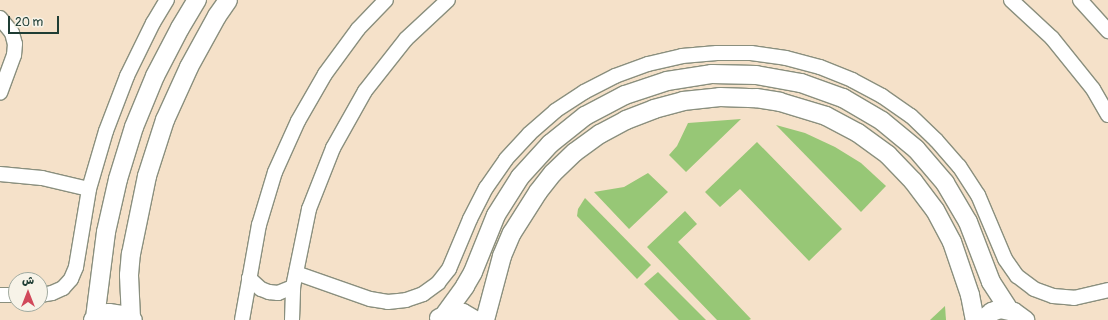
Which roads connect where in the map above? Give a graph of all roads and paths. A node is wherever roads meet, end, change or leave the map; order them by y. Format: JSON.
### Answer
{"nodes":[{"id":1,"x":167,"y":0,"type":"edge"},
{"id":2,"x":197,"y":0,"type":"edge"},
{"id":3,"x":228,"y":0,"type":"edge"},
{"id":4,"x":386,"y":0,"type":"edge"},
{"id":5,"x":448,"y":0,"type":"edge"},
{"id":6,"x":1011,"y":0,"type":"edge"},
{"id":7,"x":1080,"y":0,"type":"edge"},
{"id":8,"x":0,"y":18,"type":"edge"},
{"id":9,"x":1108,"y":31,"type":"edge"},
{"id":10,"x":0,"y":93,"type":"edge"},
{"id":11,"x":1108,"y":115,"type":"edge"},
{"id":12,"x":0,"y":166,"type":"edge"},
{"id":13,"x":0,"y":174,"type":"edge"},
{"id":14,"x":17,"y":175,"type":"junction"},
{"id":15,"x":89,"y":189,"type":"junction"},
{"id":16,"x":296,"y":273,"type":"junction"},
{"id":17,"x":248,"y":278,"type":"junction"},
{"id":18,"x":293,"y":287,"type":"junction"},
{"id":19,"x":1108,"y":290,"type":"edge"},
{"id":20,"x":48,"y":294,"type":"edge"},
{"id":21,"x":1008,"y":310,"type":"junction"},
{"id":22,"x":441,"y":317,"type":"edge"},
{"id":23,"x":92,"y":319,"type":"edge"},
{"id":24,"x":132,"y":319,"type":"edge"},
{"id":25,"x":242,"y":320,"type":"edge"},
{"id":26,"x":292,"y":320,"type":"edge"},
{"id":27,"x":475,"y":320,"type":"edge"},
{"id":28,"x":485,"y":320,"type":"edge"},
{"id":29,"x":975,"y":320,"type":"edge"},
{"id":30,"x":982,"y":320,"type":"edge"},
{"id":31,"x":1026,"y":320,"type":"edge"}],
"edges":[{"from":1,"to":15,"type":"street"},
{"from":2,"to":23,"type":"street"},
{"from":3,"to":24,"type":"street"},
{"from":4,"to":17,"type":"street"},
{"from":5,"to":16,"type":"street"},
{"from":6,"to":11,"type":"street"},
{"from":7,"to":9,"type":"street"},
{"from":8,"to":10,"type":"street"},
{"from":12,"to":14,"type":"street"},
{"from":13,"to":14,"type":"street"},
{"from":14,"to":15,"type":"street"},
{"from":15,"to":20,"type":"street"},
{"from":16,"to":18,"type":"street"},
{"from":16,"to":19,"type":"street"},
{"from":17,"to":18,"type":"street"},
{"from":17,"to":25,"type":"street"},
{"from":18,"to":26,"type":"street"},
{"from":21,"to":22,"type":"street"},
{"from":21,"to":30,"type":"street"},
{"from":21,"to":31,"type":"street"},
{"from":22,"to":27,"type":"street"},
{"from":23,"to":24,"type":"street"},
{"from":28,"to":29,"type":"street"}]}
